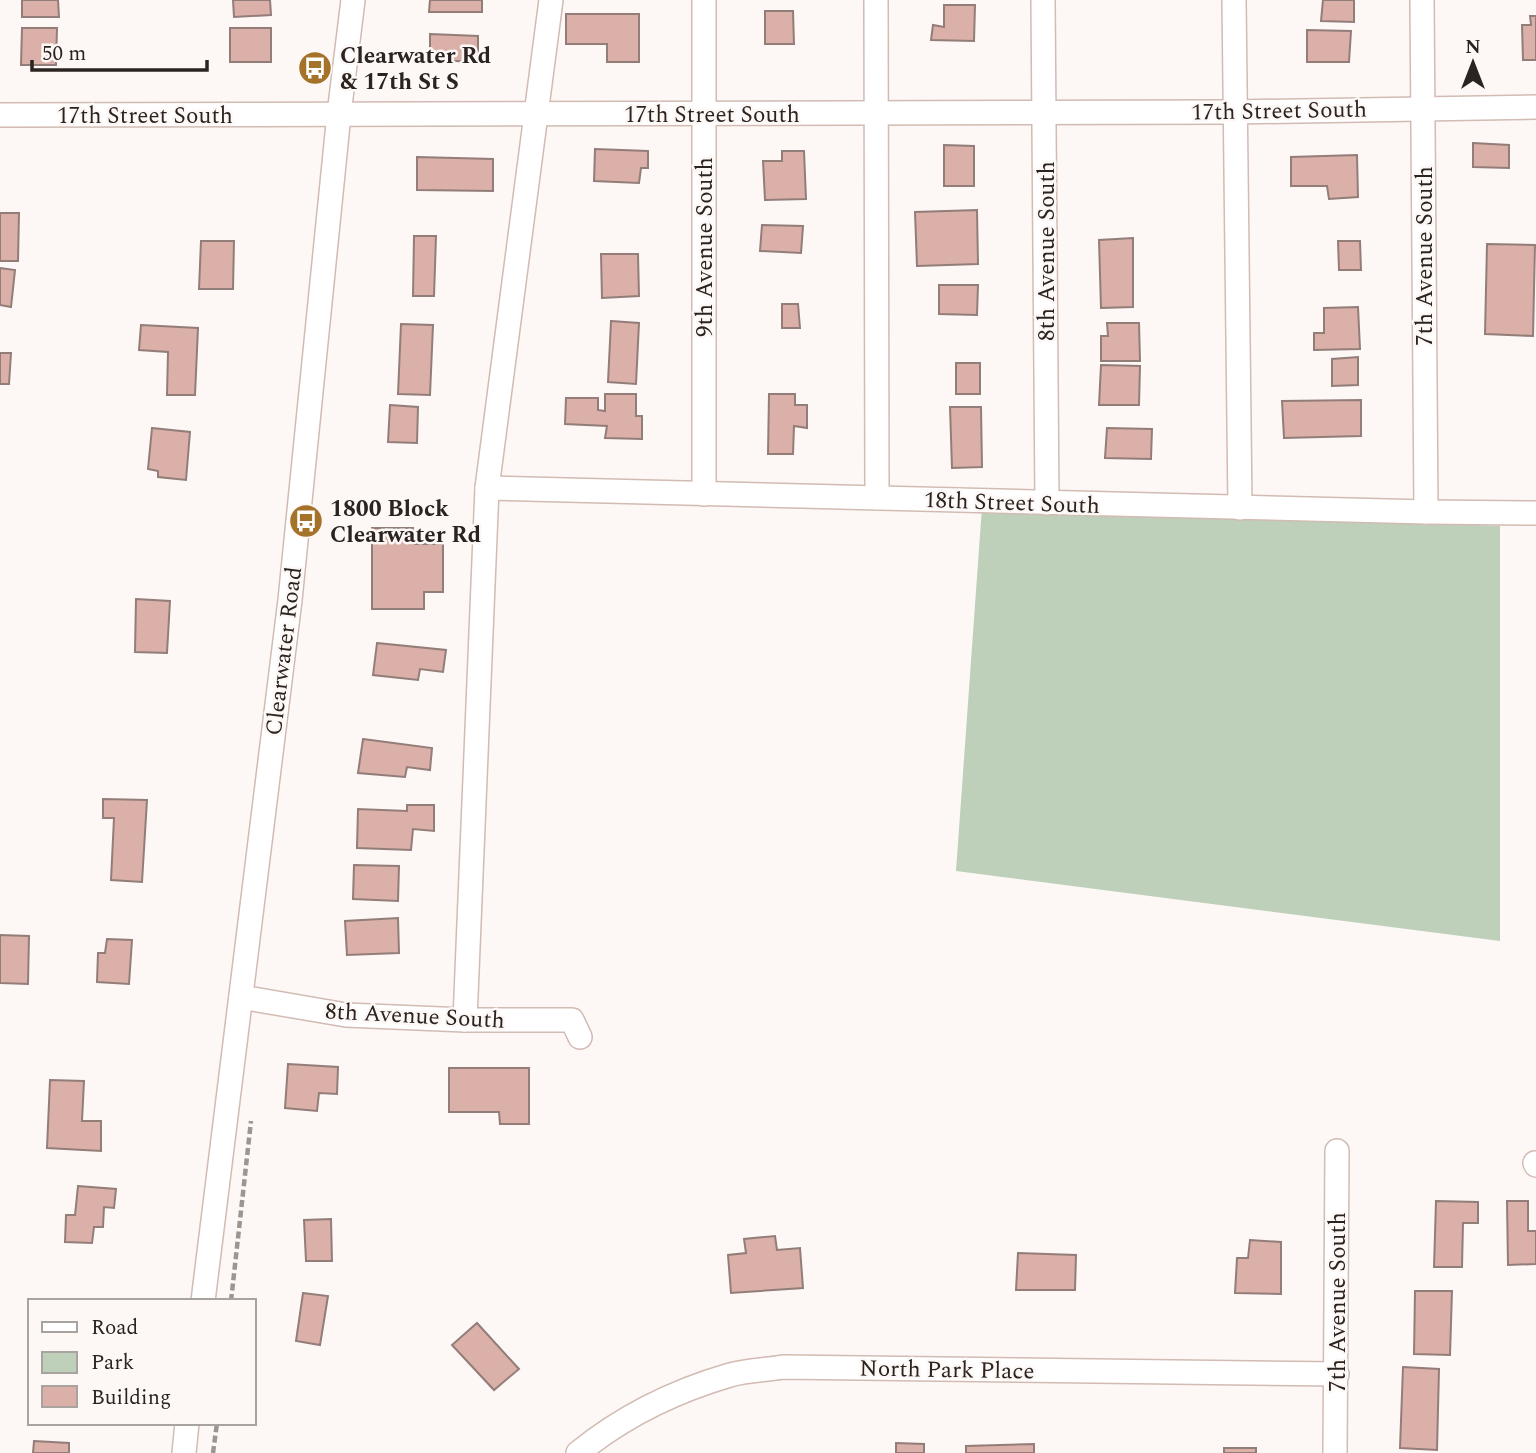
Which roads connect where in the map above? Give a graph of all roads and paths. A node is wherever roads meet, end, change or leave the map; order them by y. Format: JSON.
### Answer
{"nodes":[{"id":1,"x":353,"y":0,"type":"edge"},
{"id":2,"x":551,"y":0,"type":"edge"},
{"id":3,"x":704,"y":0,"type":"edge"},
{"id":4,"x":876,"y":0,"type":"edge"},
{"id":5,"x":1043,"y":0,"type":"edge"},
{"id":6,"x":1234,"y":0,"type":"edge"},
{"id":7,"x":1422,"y":0,"type":"edge"},
{"id":8,"x":1423,"y":107,"type":"junction"},
{"id":9,"x":1536,"y":107,"type":"edge"},
{"id":10,"x":1234,"y":112,"type":"junction"},
{"id":11,"x":877,"y":113,"type":"junction"},
{"id":12,"x":1045,"y":113,"type":"junction"},
{"id":13,"x":339,"y":114,"type":"junction"},
{"id":14,"x":535,"y":114,"type":"junction"},
{"id":15,"x":705,"y":114,"type":"junction"},
{"id":16,"x":0,"y":115,"type":"edge"},
{"id":17,"x":487,"y":488,"type":"junction"},
{"id":18,"x":704,"y":494,"type":"junction"},
{"id":19,"x":877,"y":498,"type":"junction"},
{"id":20,"x":1047,"y":503,"type":"junction"},
{"id":21,"x":1240,"y":508,"type":"junction"},
{"id":22,"x":1426,"y":513,"type":"junction"},
{"id":23,"x":1536,"y":513,"type":"edge"},
{"id":24,"x":241,"y":997,"type":"junction"},
{"id":25,"x":465,"y":1020,"type":"junction"},
{"id":26,"x":580,"y":1037,"type":"dead end"},
{"id":27,"x":252,"y":1110,"type":"dead end"},
{"id":28,"x":1337,"y":1151,"type":"dead end"},
{"id":29,"x":203,"y":1299,"type":"edge"},
{"id":30,"x":231,"y":1299,"type":"edge"},
{"id":31,"x":1337,"y":1374,"type":"junction"},
{"id":32,"x":187,"y":1425,"type":"edge"},
{"id":33,"x":217,"y":1425,"type":"edge"},
{"id":34,"x":184,"y":1453,"type":"edge"},
{"id":35,"x":214,"y":1453,"type":"edge"},
{"id":36,"x":578,"y":1453,"type":"edge"},
{"id":37,"x":1335,"y":1453,"type":"edge"}],
"edges":[{"from":1,"to":13,"type":"street","name":"Clearwater Road"},
{"from":2,"to":14,"type":"street"},
{"from":3,"to":15,"type":"street","name":"9th Avenue South"},
{"from":4,"to":11,"type":"street"},
{"from":5,"to":12,"type":"street","name":"8th Avenue South"},
{"from":6,"to":10,"type":"street"},
{"from":7,"to":8,"type":"street","name":"7th Avenue South"},
{"from":8,"to":9,"type":"street","name":"17th Street South"},
{"from":8,"to":10,"type":"street","name":"17th Street South"},
{"from":8,"to":22,"type":"street","name":"7th Avenue South"},
{"from":10,"to":12,"type":"street","name":"17th Street South"},
{"from":10,"to":21,"type":"street"},
{"from":11,"to":12,"type":"street","name":"17th Street South"},
{"from":11,"to":15,"type":"street","name":"17th Street South"},
{"from":11,"to":19,"type":"street"},
{"from":12,"to":20,"type":"street","name":"8th Avenue South"},
{"from":13,"to":14,"type":"street","name":"17th Street South"},
{"from":13,"to":16,"type":"street","name":"17th Street South"},
{"from":13,"to":24,"type":"street","name":"Clearwater Road"},
{"from":14,"to":15,"type":"street","name":"17th Street South"},
{"from":14,"to":17,"type":"street"},
{"from":15,"to":18,"type":"street","name":"9th Avenue South"},
{"from":17,"to":18,"type":"street","name":"18th Street South"},
{"from":17,"to":25,"type":"street"},
{"from":18,"to":19,"type":"street","name":"18th Street South"},
{"from":19,"to":20,"type":"street","name":"18th Street South"},
{"from":20,"to":21,"type":"street","name":"18th Street South"},
{"from":21,"to":22,"type":"street","name":"18th Street South"},
{"from":22,"to":23,"type":"street","name":"18th Street South"},
{"from":24,"to":25,"type":"street","name":"8th Avenue South"},
{"from":24,"to":29,"type":"street","name":"Clearwater Road"},
{"from":25,"to":26,"type":"street","name":"8th Avenue South"},
{"from":27,"to":30,"type":"path"},
{"from":28,"to":31,"type":"street","name":"7th Avenue South"},
{"from":31,"to":36,"type":"street","name":"North Park Place"},
{"from":31,"to":37,"type":"street","name":"7th Avenue South"},
{"from":32,"to":34,"type":"street"},
{"from":33,"to":35,"type":"path"}]}
